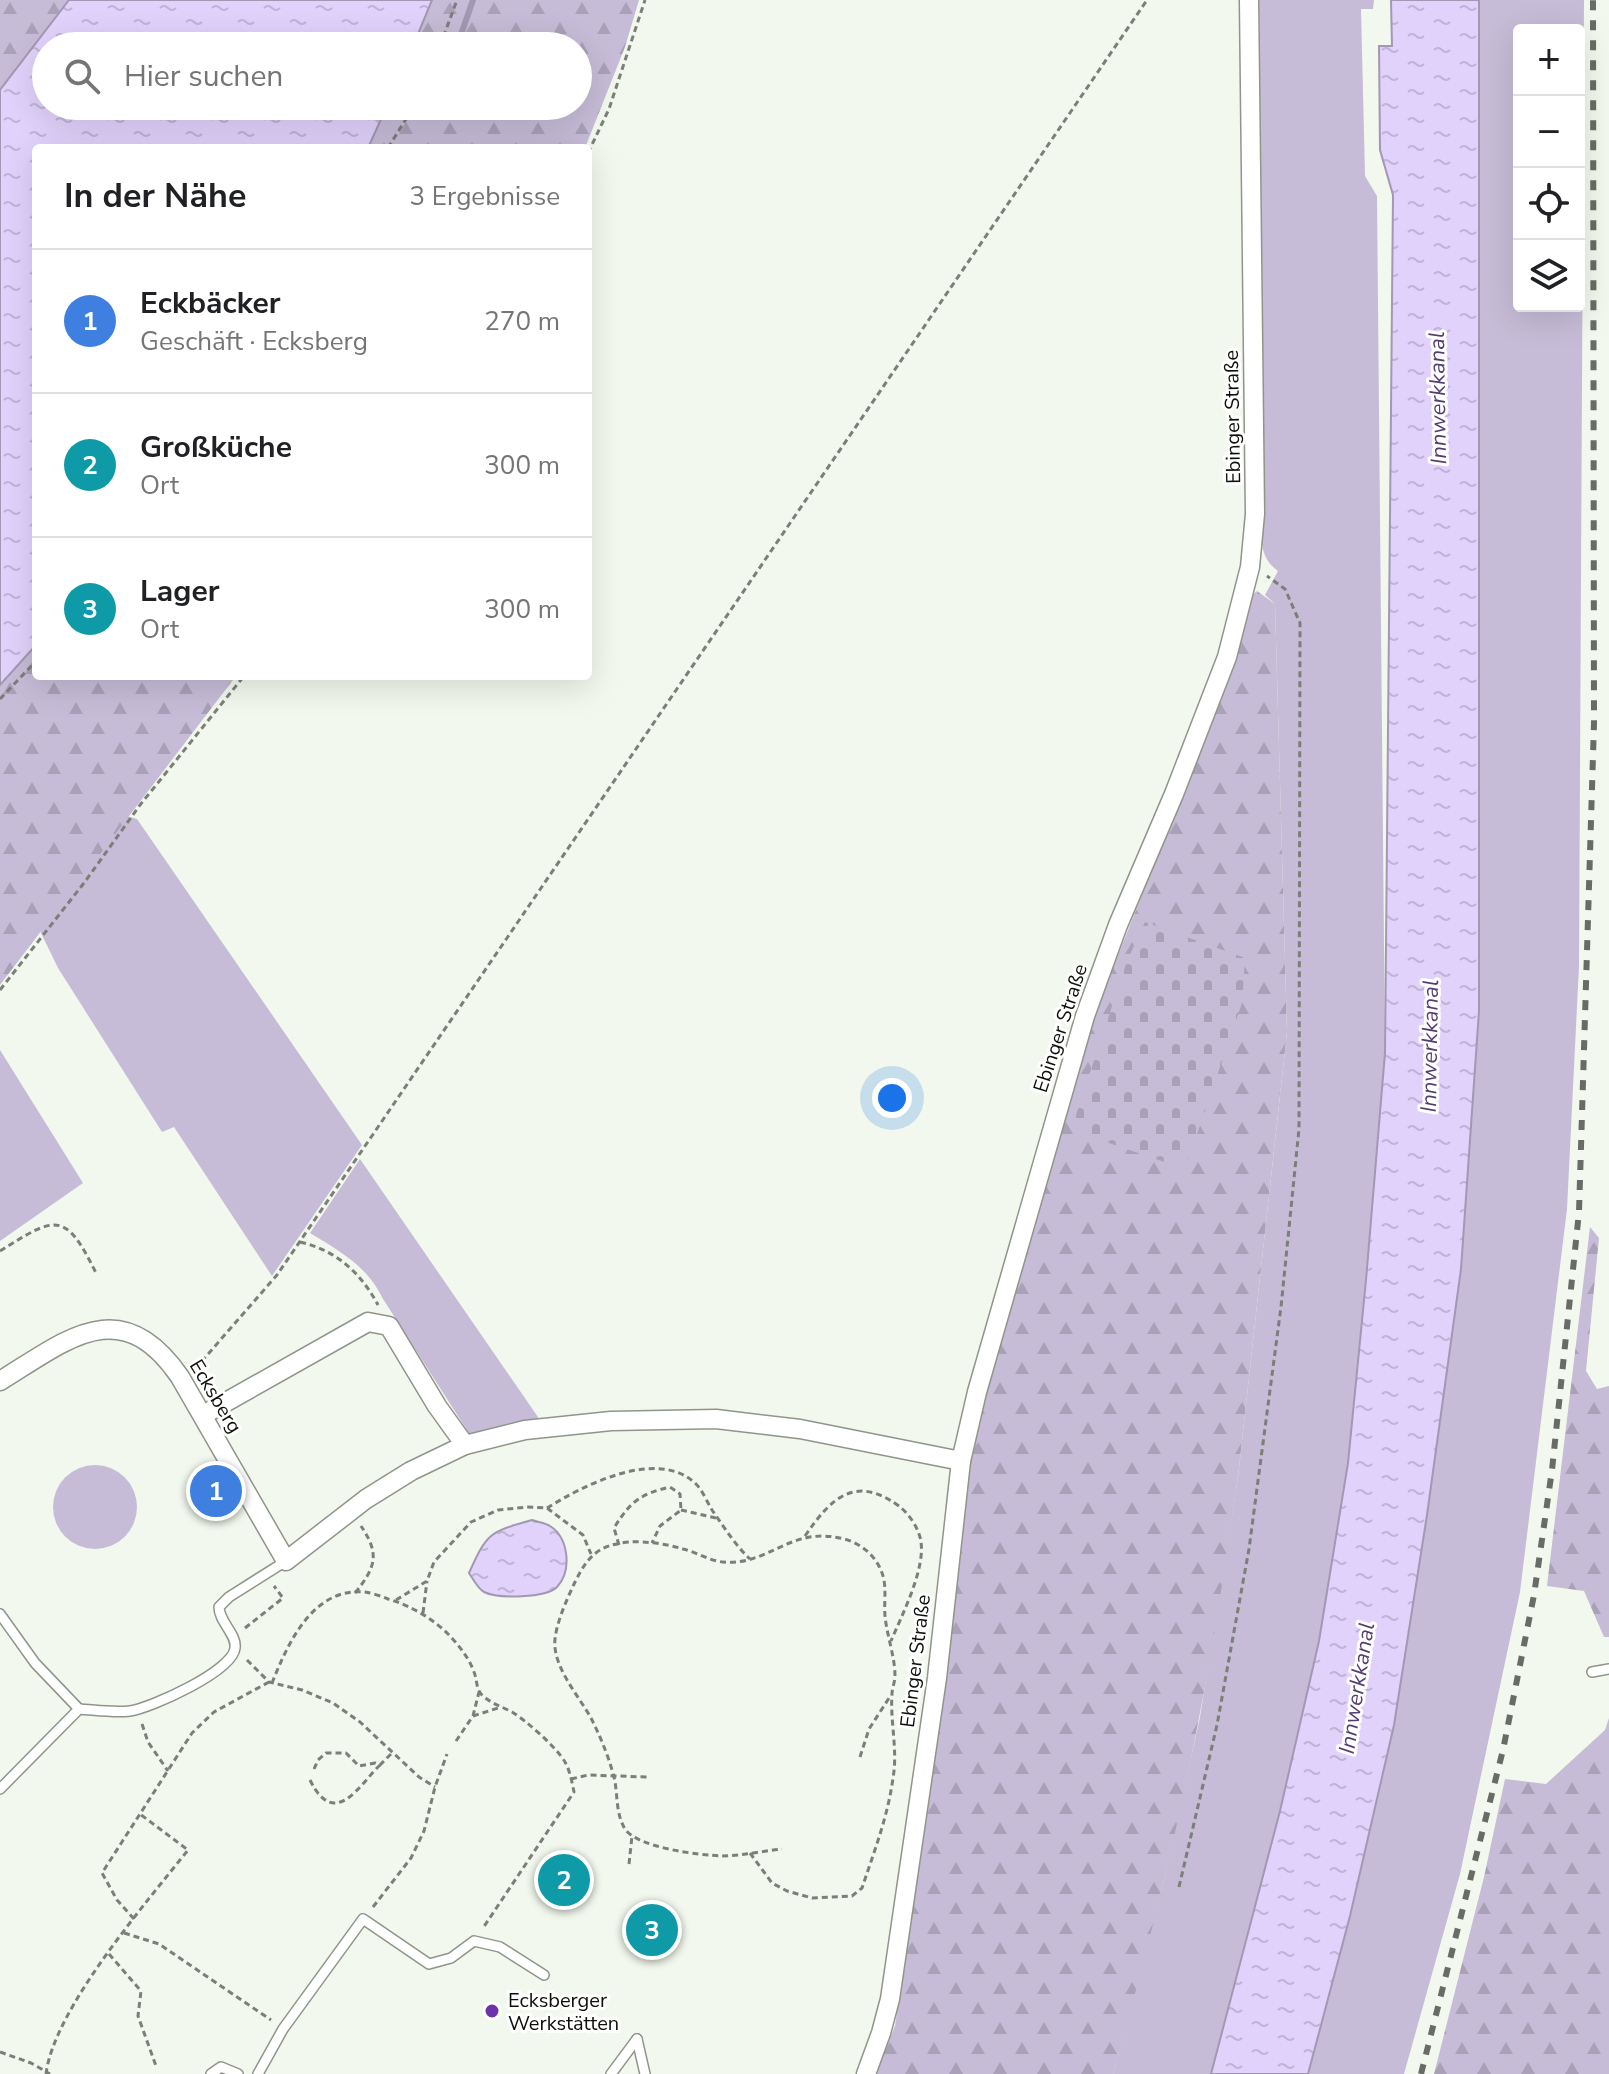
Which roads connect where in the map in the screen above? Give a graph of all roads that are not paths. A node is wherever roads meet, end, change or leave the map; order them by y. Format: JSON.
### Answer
{"nodes":[{"id":1,"x":1249,"y":0,"type":"edge"},
{"id":2,"x":0,"y":1381,"type":"edge"},
{"id":3,"x":203,"y":1415,"type":"junction"},
{"id":4,"x":465,"y":1445,"type":"junction"},
{"id":5,"x":961,"y":1461,"type":"junction"},
{"id":6,"x":286,"y":1561,"type":"junction"},
{"id":7,"x":0,"y":1614,"type":"edge"},
{"id":8,"x":1609,"y":1669,"type":"edge"},
{"id":9,"x":1592,"y":1672,"type":"dead end"},
{"id":10,"x":79,"y":1709,"type":"junction"},
{"id":11,"x":0,"y":1789,"type":"edge"},
{"id":12,"x":544,"y":1975,"type":"dead end"},
{"id":13,"x":211,"y":2074,"type":"edge"},
{"id":14,"x":238,"y":2074,"type":"edge"},
{"id":15,"x":258,"y":2074,"type":"edge"},
{"id":16,"x":611,"y":2074,"type":"edge"},
{"id":17,"x":645,"y":2074,"type":"edge"},
{"id":18,"x":866,"y":2074,"type":"edge"}],
"edges":[{"from":1,"to":5,"type":"street","name":"Ebinger Straße"},
{"from":2,"to":3,"type":"street","name":"Ecksberg"},
{"from":3,"to":4,"type":"street"},
{"from":3,"to":6,"type":"street","name":"Ecksberg"},
{"from":4,"to":5,"type":"street"},
{"from":4,"to":6,"type":"street"},
{"from":5,"to":18,"type":"street","name":"Ebinger Straße"},
{"from":6,"to":10,"type":"lane"},
{"from":7,"to":10,"type":"lane"},
{"from":8,"to":9,"type":"lane"},
{"from":10,"to":11,"type":"lane"},
{"from":12,"to":15,"type":"lane"},
{"from":13,"to":14,"type":"lane"},
{"from":16,"to":17,"type":"lane"}]}
